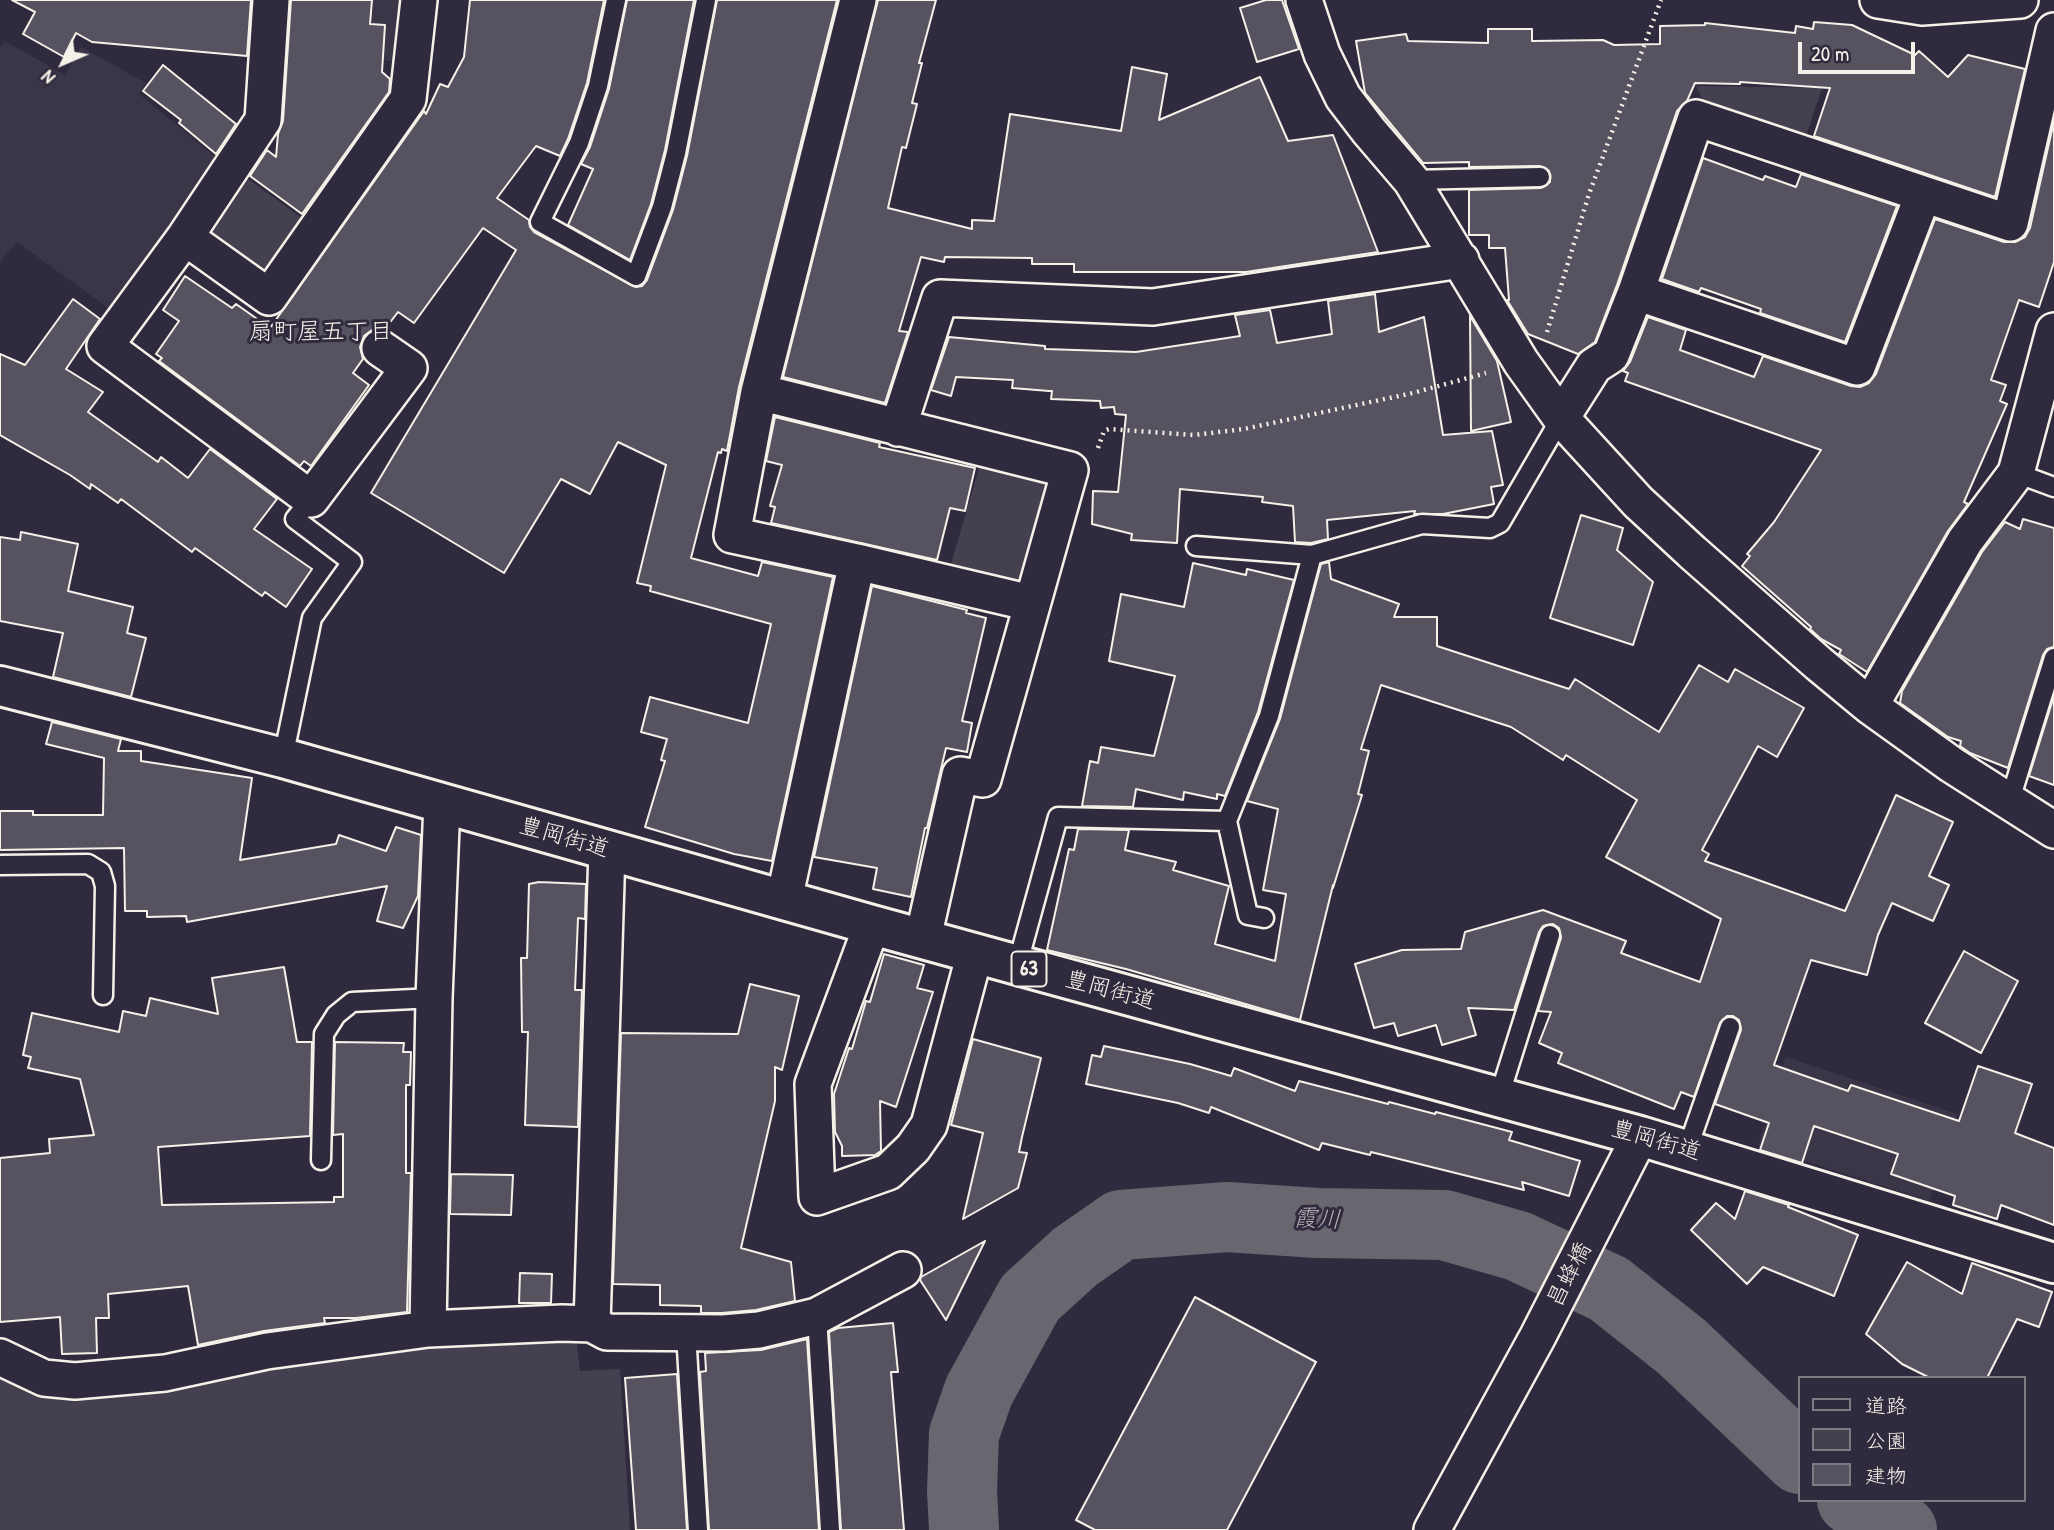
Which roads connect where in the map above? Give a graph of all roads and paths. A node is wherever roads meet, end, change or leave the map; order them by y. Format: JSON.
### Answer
{"nodes":[{"id":1,"x":271,"y":0,"type":"edge"},
{"id":2,"x":419,"y":0,"type":"edge"},
{"id":3,"x":616,"y":0,"type":"edge"},
{"id":4,"x":706,"y":0,"type":"edge"},
{"id":5,"x":858,"y":0,"type":"edge"},
{"id":6,"x":1304,"y":0,"type":"edge"},
{"id":7,"x":1661,"y":0,"type":"edge"},
{"id":8,"x":1878,"y":0,"type":"edge"},
{"id":9,"x":2020,"y":0,"type":"edge"},
{"id":10,"x":2054,"y":31,"type":"edge"},
{"id":11,"x":1539,"y":177,"type":"dead end"},
{"id":12,"x":1411,"y":180,"type":"junction"},
{"id":13,"x":1923,"y":195,"type":"junction"},
{"id":14,"x":185,"y":237,"type":"junction"},
{"id":15,"x":1461,"y":260,"type":"junction"},
{"id":16,"x":1636,"y":292,"type":"junction"},
{"id":17,"x":2053,"y":337,"type":"edge"},
{"id":18,"x":380,"y":348,"type":"dead end"},
{"id":19,"x":1522,"y":363,"type":"junction"},
{"id":20,"x":759,"y":392,"type":"junction"},
{"id":21,"x":1561,"y":418,"type":"junction"},
{"id":22,"x":898,"y":428,"type":"junction"},
{"id":23,"x":1070,"y":470,"type":"junction"},
{"id":24,"x":2016,"y":473,"type":"junction"},
{"id":25,"x":2054,"y":487,"type":"edge"},
{"id":26,"x":311,"y":499,"type":"junction"},
{"id":27,"x":1196,"y":546,"type":"dead end"},
{"id":28,"x":1312,"y":555,"type":"junction"},
{"id":29,"x":858,"y":562,"type":"junction"},
{"id":30,"x":1031,"y":603,"type":"junction"},
{"id":31,"x":2054,"y":659,"type":"edge"},
{"id":32,"x":0,"y":686,"type":"edge"},
{"id":33,"x":1870,"y":706,"type":"junction"},
{"id":34,"x":283,"y":758,"type":"junction"},
{"id":35,"x":442,"y":803,"type":"junction"},
{"id":36,"x":2009,"y":803,"type":"junction"},
{"id":37,"x":1227,"y":821,"type":"junction"},
{"id":38,"x":2054,"y":831,"type":"edge"},
{"id":39,"x":607,"y":850,"type":"junction"},
{"id":40,"x":0,"y":865,"type":"edge"},
{"id":41,"x":784,"y":900,"type":"junction"},
{"id":42,"x":1264,"y":918,"type":"dead end"},
{"id":43,"x":872,"y":925,"type":"junction"},
{"id":44,"x":1550,"y":935,"type":"dead end"},
{"id":45,"x":923,"y":938,"type":"junction"},
{"id":46,"x":975,"y":953,"type":"junction"},
{"id":47,"x":1017,"y":966,"type":"junction"},
{"id":48,"x":103,"y":995,"type":"dead end"},
{"id":49,"x":434,"y":998,"type":"junction"},
{"id":50,"x":1730,"y":1027,"type":"dead end"},
{"id":51,"x":1499,"y":1097,"type":"junction"},
{"id":52,"x":1640,"y":1136,"type":"junction"},
{"id":53,"x":1687,"y":1150,"type":"junction"},
{"id":54,"x":321,"y":1160,"type":"dead end"},
{"id":55,"x":2054,"y":1263,"type":"edge"},
{"id":56,"x":903,"y":1270,"type":"dead end"},
{"id":57,"x":817,"y":1316,"type":"junction"},
{"id":58,"x":592,"y":1324,"type":"junction"},
{"id":59,"x":428,"y":1329,"type":"junction"},
{"id":60,"x":686,"y":1333,"type":"junction"},
{"id":61,"x":0,"y":1357,"type":"edge"},
{"id":62,"x":698,"y":1530,"type":"edge"},
{"id":63,"x":830,"y":1530,"type":"edge"},
{"id":64,"x":1432,"y":1530,"type":"edge"}],
"edges":[{"from":1,"to":14,"type":"street"},
{"from":2,"to":14,"type":"street"},
{"from":3,"to":4,"type":"lane"},
{"from":5,"to":20,"type":"street"},
{"from":6,"to":12,"type":"street"},
{"from":7,"to":19,"type":"path"},
{"from":8,"to":9,"type":"street"},
{"from":10,"to":13,"type":"street"},
{"from":11,"to":12,"type":"lane"},
{"from":12,"to":15,"type":"street"},
{"from":13,"to":16,"type":"street"},
{"from":13,"to":16,"type":"street"},
{"from":14,"to":26,"type":"street"},
{"from":15,"to":19,"type":"street"},
{"from":15,"to":22,"type":"street"},
{"from":16,"to":21,"type":"street"},
{"from":17,"to":24,"type":"street"},
{"from":18,"to":26,"type":"street"},
{"from":19,"to":21,"type":"street"},
{"from":19,"to":23,"type":"path"},
{"from":20,"to":22,"type":"street"},
{"from":20,"to":29,"type":"street"},
{"from":21,"to":28,"type":"lane"},
{"from":21,"to":33,"type":"street"},
{"from":22,"to":23,"type":"street"},
{"from":23,"to":30,"type":"street"},
{"from":24,"to":25,"type":"lane"},
{"from":24,"to":33,"type":"street"},
{"from":26,"to":34,"type":"lane"},
{"from":27,"to":28,"type":"lane"},
{"from":28,"to":37,"type":"lane"},
{"from":29,"to":30,"type":"street"},
{"from":29,"to":41,"type":"street"},
{"from":30,"to":45,"type":"street"},
{"from":31,"to":36,"type":"lane"},
{"from":32,"to":34,"type":"main road","name":"豊岡街道","number":"63"},
{"from":33,"to":36,"type":"street"},
{"from":34,"to":35,"type":"main road","name":"豊岡街道","number":"63"},
{"from":35,"to":39,"type":"main road","name":"豊岡街道","number":"63"},
{"from":35,"to":49,"type":"street"},
{"from":36,"to":38,"type":"street"},
{"from":37,"to":42,"type":"lane"},
{"from":37,"to":47,"type":"lane"},
{"from":39,"to":41,"type":"main road","name":"豊岡街道","number":"63"},
{"from":39,"to":58,"type":"street"},
{"from":40,"to":48,"type":"lane"},
{"from":41,"to":43,"type":"main road","name":"豊岡街道","number":"63"},
{"from":43,"to":45,"type":"main road","name":"豊岡街道","number":"63"},
{"from":43,"to":46,"type":"street"},
{"from":44,"to":51,"type":"lane"},
{"from":45,"to":46,"type":"main road","name":"豊岡街道","number":"63"},
{"from":46,"to":47,"type":"main road","name":"豊岡街道","number":"63"},
{"from":47,"to":51,"type":"main road","name":"豊岡街道","number":"63"},
{"from":49,"to":54,"type":"lane"},
{"from":49,"to":59,"type":"street"},
{"from":50,"to":53,"type":"lane"},
{"from":51,"to":52,"type":"main road","name":"豊岡街道","number":"63"},
{"from":52,"to":53,"type":"main road","name":"豊岡街道","number":"63"},
{"from":52,"to":64,"type":"street","name":"昌蜂橋"},
{"from":53,"to":55,"type":"main road","name":"豊岡街道","number":"63"},
{"from":56,"to":57,"type":"street"},
{"from":57,"to":60,"type":"street"},
{"from":57,"to":63,"type":"lane"},
{"from":58,"to":59,"type":"street"},
{"from":58,"to":60,"type":"street"},
{"from":59,"to":61,"type":"street"},
{"from":60,"to":62,"type":"lane"}]}
